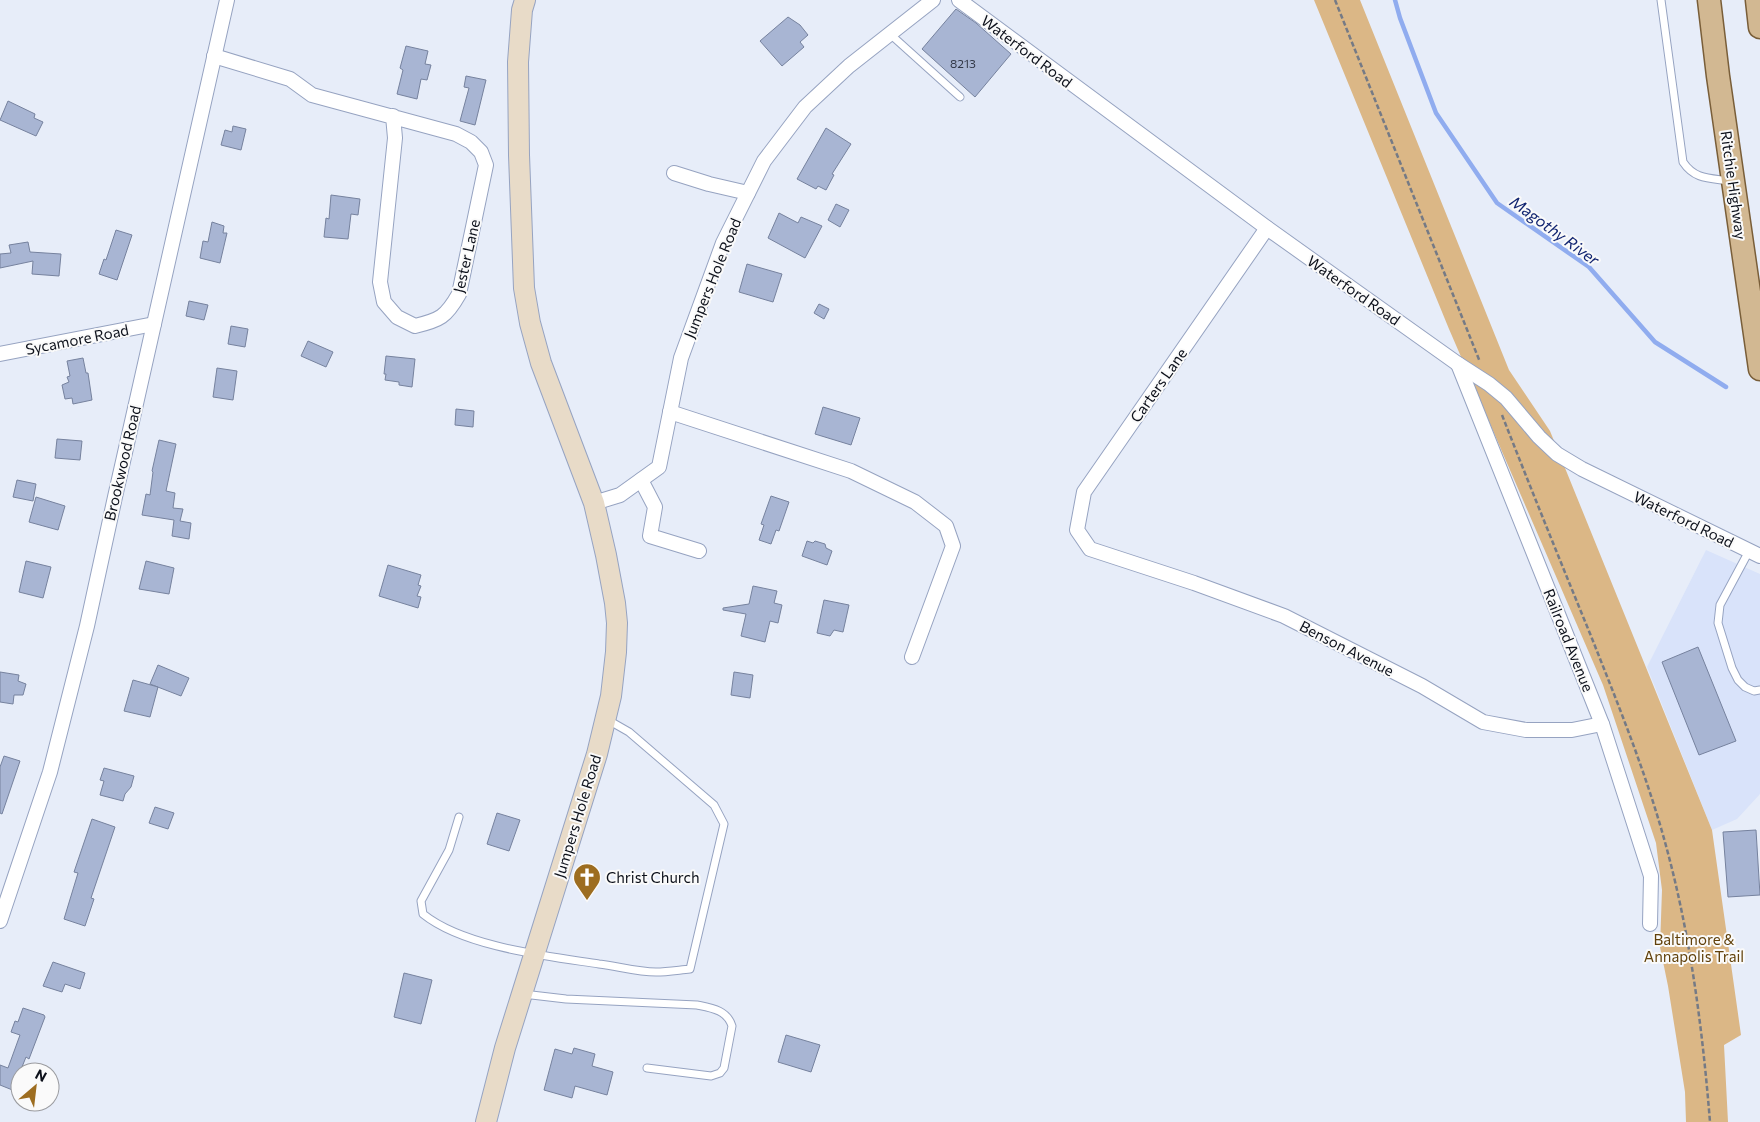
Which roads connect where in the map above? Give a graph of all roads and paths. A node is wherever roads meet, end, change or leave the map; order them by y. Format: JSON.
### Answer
{"nodes":[{"id":1,"x":227,"y":0,"type":"edge"},
{"id":2,"x":524,"y":0,"type":"edge"},
{"id":3,"x":934,"y":0,"type":"edge"},
{"id":4,"x":959,"y":0,"type":"edge"},
{"id":5,"x":1335,"y":0,"type":"edge"},
{"id":6,"x":1662,"y":0,"type":"edge"},
{"id":7,"x":1709,"y":0,"type":"edge"},
{"id":8,"x":890,"y":34,"type":"junction"},
{"id":9,"x":214,"y":56,"type":"junction"},
{"id":10,"x":960,"y":97,"type":"dead end"},
{"id":11,"x":393,"y":116,"type":"junction"},
{"id":12,"x":674,"y":173,"type":"dead end"},
{"id":13,"x":1733,"y":181,"type":"junction"},
{"id":14,"x":748,"y":193,"type":"junction"},
{"id":15,"x":1267,"y":228,"type":"junction"},
{"id":16,"x":154,"y":324,"type":"junction"},
{"id":17,"x":0,"y":354,"type":"edge"},
{"id":18,"x":1458,"y":364,"type":"junction"},
{"id":19,"x":1760,"y":369,"type":"edge"},
{"id":20,"x":1489,"y":384,"type":"junction"},
{"id":21,"x":670,"y":412,"type":"junction"},
{"id":22,"x":641,"y":480,"type":"junction"},
{"id":23,"x":594,"y":503,"type":"junction"},
{"id":24,"x":1090,"y":549,"type":"joint"},
{"id":25,"x":699,"y":550,"type":"dead end"},
{"id":26,"x":1755,"y":554,"type":"edge"},
{"id":27,"x":912,"y":657,"type":"dead end"},
{"id":28,"x":1760,"y":690,"type":"edge"},
{"id":29,"x":606,"y":719,"type":"junction"},
{"id":30,"x":1602,"y":724,"type":"junction"},
{"id":31,"x":459,"y":817,"type":"dead end"},
{"id":32,"x":0,"y":922,"type":"edge"},
{"id":33,"x":1650,"y":924,"type":"dead end"},
{"id":34,"x":534,"y":954,"type":"junction"},
{"id":35,"x":522,"y":994,"type":"junction"},
{"id":36,"x":647,"y":1068,"type":"dead end"},
{"id":37,"x":486,"y":1122,"type":"edge"}],
"edges":[{"from":1,"to":9,"type":"street","name":"Brookwood Road"},
{"from":2,"to":23,"type":"main road","name":"Jumpers Hole Road"},
{"from":3,"to":8,"type":"street","name":"Jumpers Hole Road"},
{"from":4,"to":15,"type":"street","name":"Waterford Road"},
{"from":5,"to":20,"type":"path"},
{"from":6,"to":13,"type":"lane"},
{"from":7,"to":13,"type":"main road","name":"Ritchie Highway"},
{"from":8,"to":10,"type":"lane"},
{"from":8,"to":14,"type":"street","name":"Jumpers Hole Road"},
{"from":9,"to":11,"type":"street","name":"Jester Lane"},
{"from":9,"to":16,"type":"street","name":"Brookwood Road"},
{"from":11,"to":11,"type":"street","name":"Jester Lane"},
{"from":12,"to":14,"type":"street"},
{"from":13,"to":19,"type":"main road","name":"Ritchie Highway"},
{"from":14,"to":21,"type":"street","name":"Jumpers Hole Road"},
{"from":15,"to":18,"type":"street","name":"Waterford Road"},
{"from":15,"to":24,"type":"street","name":"Carters Lane"},
{"from":16,"to":17,"type":"street","name":"Sycamore Road"},
{"from":16,"to":32,"type":"street","name":"Brookwood Road"},
{"from":18,"to":20,"type":"street","name":"Waterford Road"},
{"from":18,"to":30,"type":"street","name":"Railroad Avenue"},
{"from":20,"to":26,"type":"street","name":"Waterford Road"},
{"from":21,"to":22,"type":"street","name":"Jumpers Hole Road"},
{"from":21,"to":27,"type":"street"},
{"from":22,"to":23,"type":"street","name":"Jumpers Hole Road"},
{"from":22,"to":25,"type":"street"},
{"from":23,"to":29,"type":"main road","name":"Jumpers Hole Road"},
{"from":24,"to":30,"type":"street","name":"Benson Avenue"},
{"from":26,"to":28,"type":"lane"},
{"from":29,"to":34,"type":"main road","name":"Jumpers Hole Road"},
{"from":29,"to":34,"type":"lane"},
{"from":30,"to":33,"type":"street","name":"Railroad Avenue"},
{"from":31,"to":34,"type":"lane"},
{"from":34,"to":35,"type":"main road","name":"Jumpers Hole Road"},
{"from":35,"to":36,"type":"lane"},
{"from":35,"to":37,"type":"main road","name":"Jumpers Hole Road"}]}
